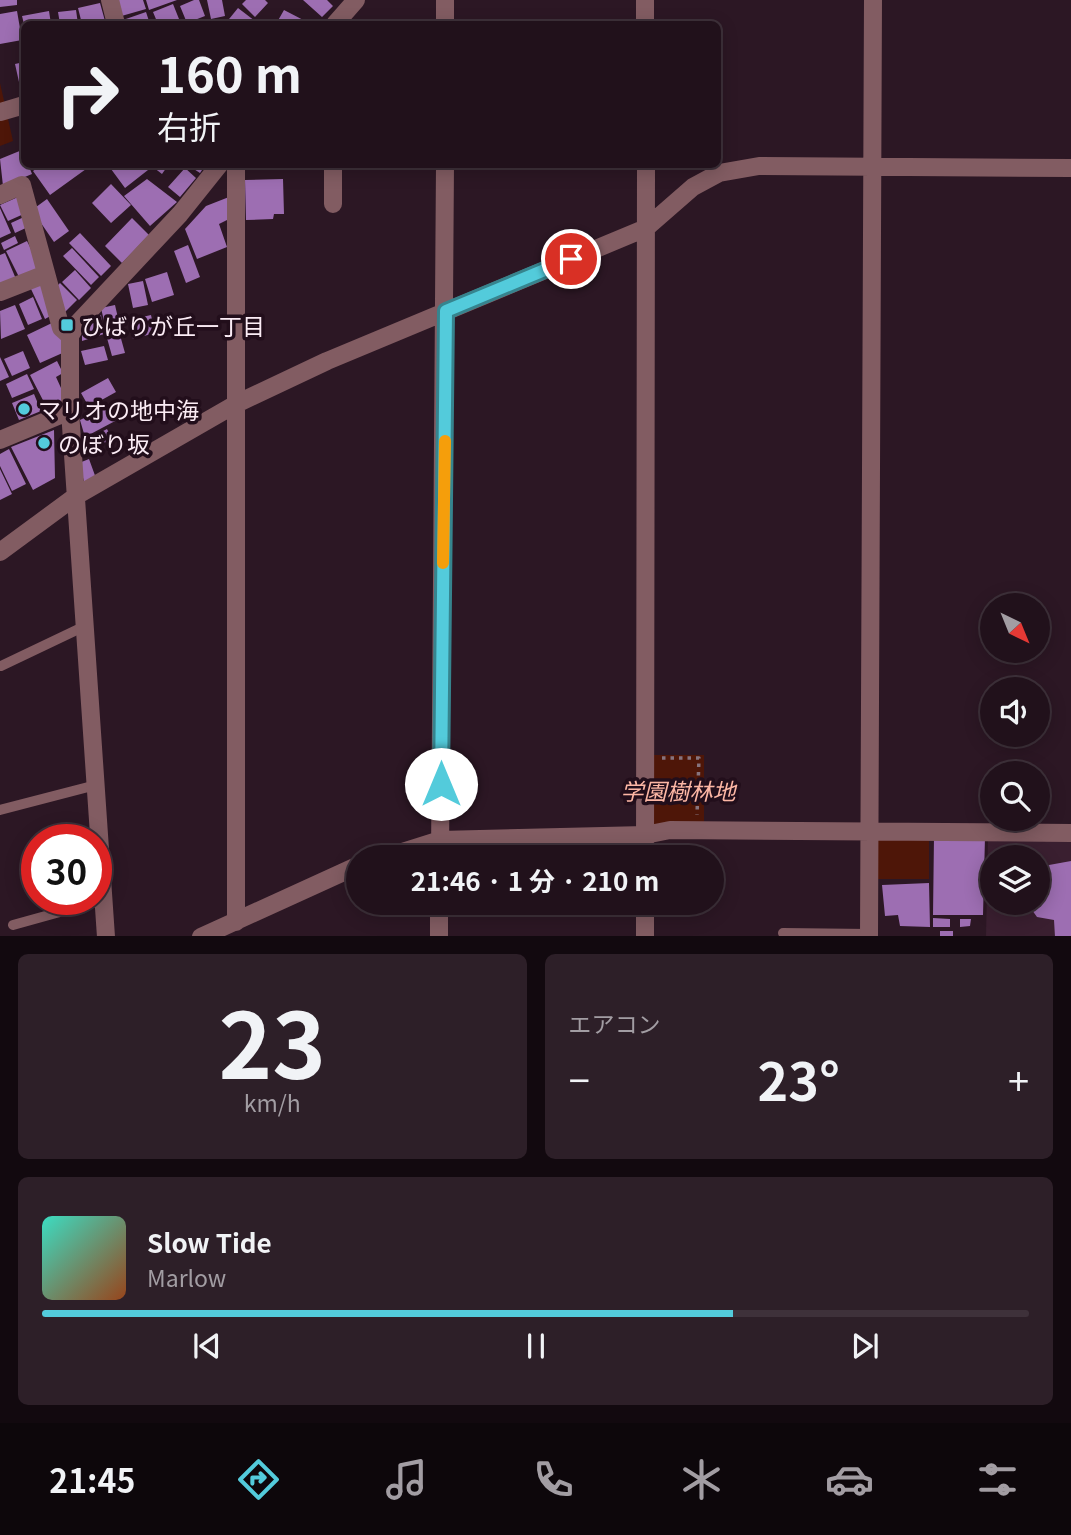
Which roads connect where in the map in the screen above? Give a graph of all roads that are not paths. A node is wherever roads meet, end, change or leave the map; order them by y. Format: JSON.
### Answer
{"nodes":[{"id":1,"x":110,"y":0,"type":"edge"},
{"id":2,"x":356,"y":0,"type":"edge"},
{"id":3,"x":445,"y":0,"type":"edge"},
{"id":4,"x":645,"y":0,"type":"edge"},
{"id":5,"x":873,"y":0,"type":"edge"},
{"id":6,"x":115,"y":21,"type":"edge"},
{"id":7,"x":338,"y":21,"type":"edge"},
{"id":8,"x":445,"y":21,"type":"edge"},
{"id":9,"x":645,"y":21,"type":"edge"},
{"id":10,"x":21,"y":105,"type":"edge"},
{"id":11,"x":0,"y":111,"type":"edge"},
{"id":12,"x":217,"y":168,"type":"edge"},
{"id":13,"x":236,"y":168,"type":"edge"},
{"id":14,"x":333,"y":168,"type":"edge"},
{"id":15,"x":445,"y":168,"type":"edge"},
{"id":16,"x":646,"y":168,"type":"edge"},
{"id":17,"x":873,"y":168,"type":"junction"},
{"id":18,"x":1071,"y":168,"type":"edge"},
{"id":19,"x":0,"y":195,"type":"edge"},
{"id":20,"x":333,"y":204,"type":"dead end"},
{"id":21,"x":646,"y":228,"type":"junction"},
{"id":22,"x":46,"y":274,"type":"junction"},
{"id":23,"x":0,"y":292,"type":"edge"},
{"id":24,"x":446,"y":311,"type":"junction"},
{"id":25,"x":70,"y":336,"type":"junction"},
{"id":26,"x":236,"y":404,"type":"junction"},
{"id":27,"x":70,"y":411,"type":"junction"},
{"id":28,"x":0,"y":440,"type":"edge"},
{"id":29,"x":76,"y":496,"type":"junction"},
{"id":30,"x":0,"y":552,"type":"edge"},
{"id":31,"x":85,"y":626,"type":"junction"},
{"id":32,"x":1,"y":666,"type":"edge"},
{"id":33,"x":96,"y":785,"type":"junction"},
{"id":34,"x":0,"y":810,"type":"edge"},
{"id":35,"x":98,"y":824,"type":"edge"},
{"id":36,"x":869,"y":831,"type":"junction"},
{"id":37,"x":1071,"y":832,"type":"edge"},
{"id":38,"x":541,"y":835,"type":"junction"},
{"id":39,"x":645,"y":835,"type":"junction"},
{"id":40,"x":440,"y":845,"type":"edge"},
{"id":41,"x":469,"y":845,"type":"edge"},
{"id":42,"x":541,"y":845,"type":"edge"},
{"id":43,"x":645,"y":845,"type":"edge"},
{"id":44,"x":346,"y":871,"type":"edge"},
{"id":45,"x":49,"y":915,"type":"edge"},
{"id":46,"x":104,"y":915,"type":"edge"},
{"id":47,"x":439,"y":915,"type":"edge"},
{"id":48,"x":645,"y":915,"type":"edge"},
{"id":49,"x":13,"y":925,"type":"dead end"},
{"id":50,"x":233,"y":927,"type":"edge"},
{"id":51,"x":783,"y":933,"type":"dead end"},
{"id":52,"x":869,"y":935,"type":"edge"},
{"id":53,"x":106,"y":936,"type":"edge"},
{"id":54,"x":201,"y":936,"type":"edge"},
{"id":55,"x":439,"y":936,"type":"edge"},
{"id":56,"x":646,"y":936,"type":"edge"}],
"edges":[{"from":1,"to":6,"type":"street"},
{"from":2,"to":7,"type":"street"},
{"from":3,"to":8,"type":"street"},
{"from":4,"to":9,"type":"street"},
{"from":5,"to":17,"type":"street"},
{"from":10,"to":11,"type":"street"},
{"from":12,"to":25,"type":"street"},
{"from":13,"to":26,"type":"street"},
{"from":14,"to":20,"type":"street"},
{"from":15,"to":24,"type":"street"},
{"from":16,"to":21,"type":"street"},
{"from":17,"to":18,"type":"street"},
{"from":17,"to":21,"type":"street"},
{"from":17,"to":36,"type":"street"},
{"from":19,"to":22,"type":"street"},
{"from":21,"to":24,"type":"street"},
{"from":21,"to":39,"type":"street"},
{"from":22,"to":23,"type":"street"},
{"from":22,"to":25,"type":"street"},
{"from":24,"to":26,"type":"street"},
{"from":24,"to":40,"type":"street"},
{"from":25,"to":27,"type":"street"},
{"from":26,"to":29,"type":"street"},
{"from":26,"to":50,"type":"street"},
{"from":27,"to":28,"type":"street"},
{"from":27,"to":29,"type":"street"},
{"from":29,"to":30,"type":"street"},
{"from":29,"to":31,"type":"street"},
{"from":31,"to":32,"type":"lane"},
{"from":31,"to":33,"type":"street"},
{"from":33,"to":34,"type":"lane"},
{"from":33,"to":35,"type":"street"},
{"from":36,"to":37,"type":"street"},
{"from":36,"to":39,"type":"street"},
{"from":36,"to":52,"type":"street"},
{"from":38,"to":39,"type":"street"},
{"from":38,"to":41,"type":"street"},
{"from":38,"to":42,"type":"lane"},
{"from":39,"to":43,"type":"street"},
{"from":44,"to":50,"type":"street"},
{"from":45,"to":49,"type":"lane"},
{"from":46,"to":53,"type":"street"},
{"from":47,"to":55,"type":"street"},
{"from":48,"to":56,"type":"street"},
{"from":50,"to":54,"type":"street"},
{"from":51,"to":52,"type":"lane"}]}
